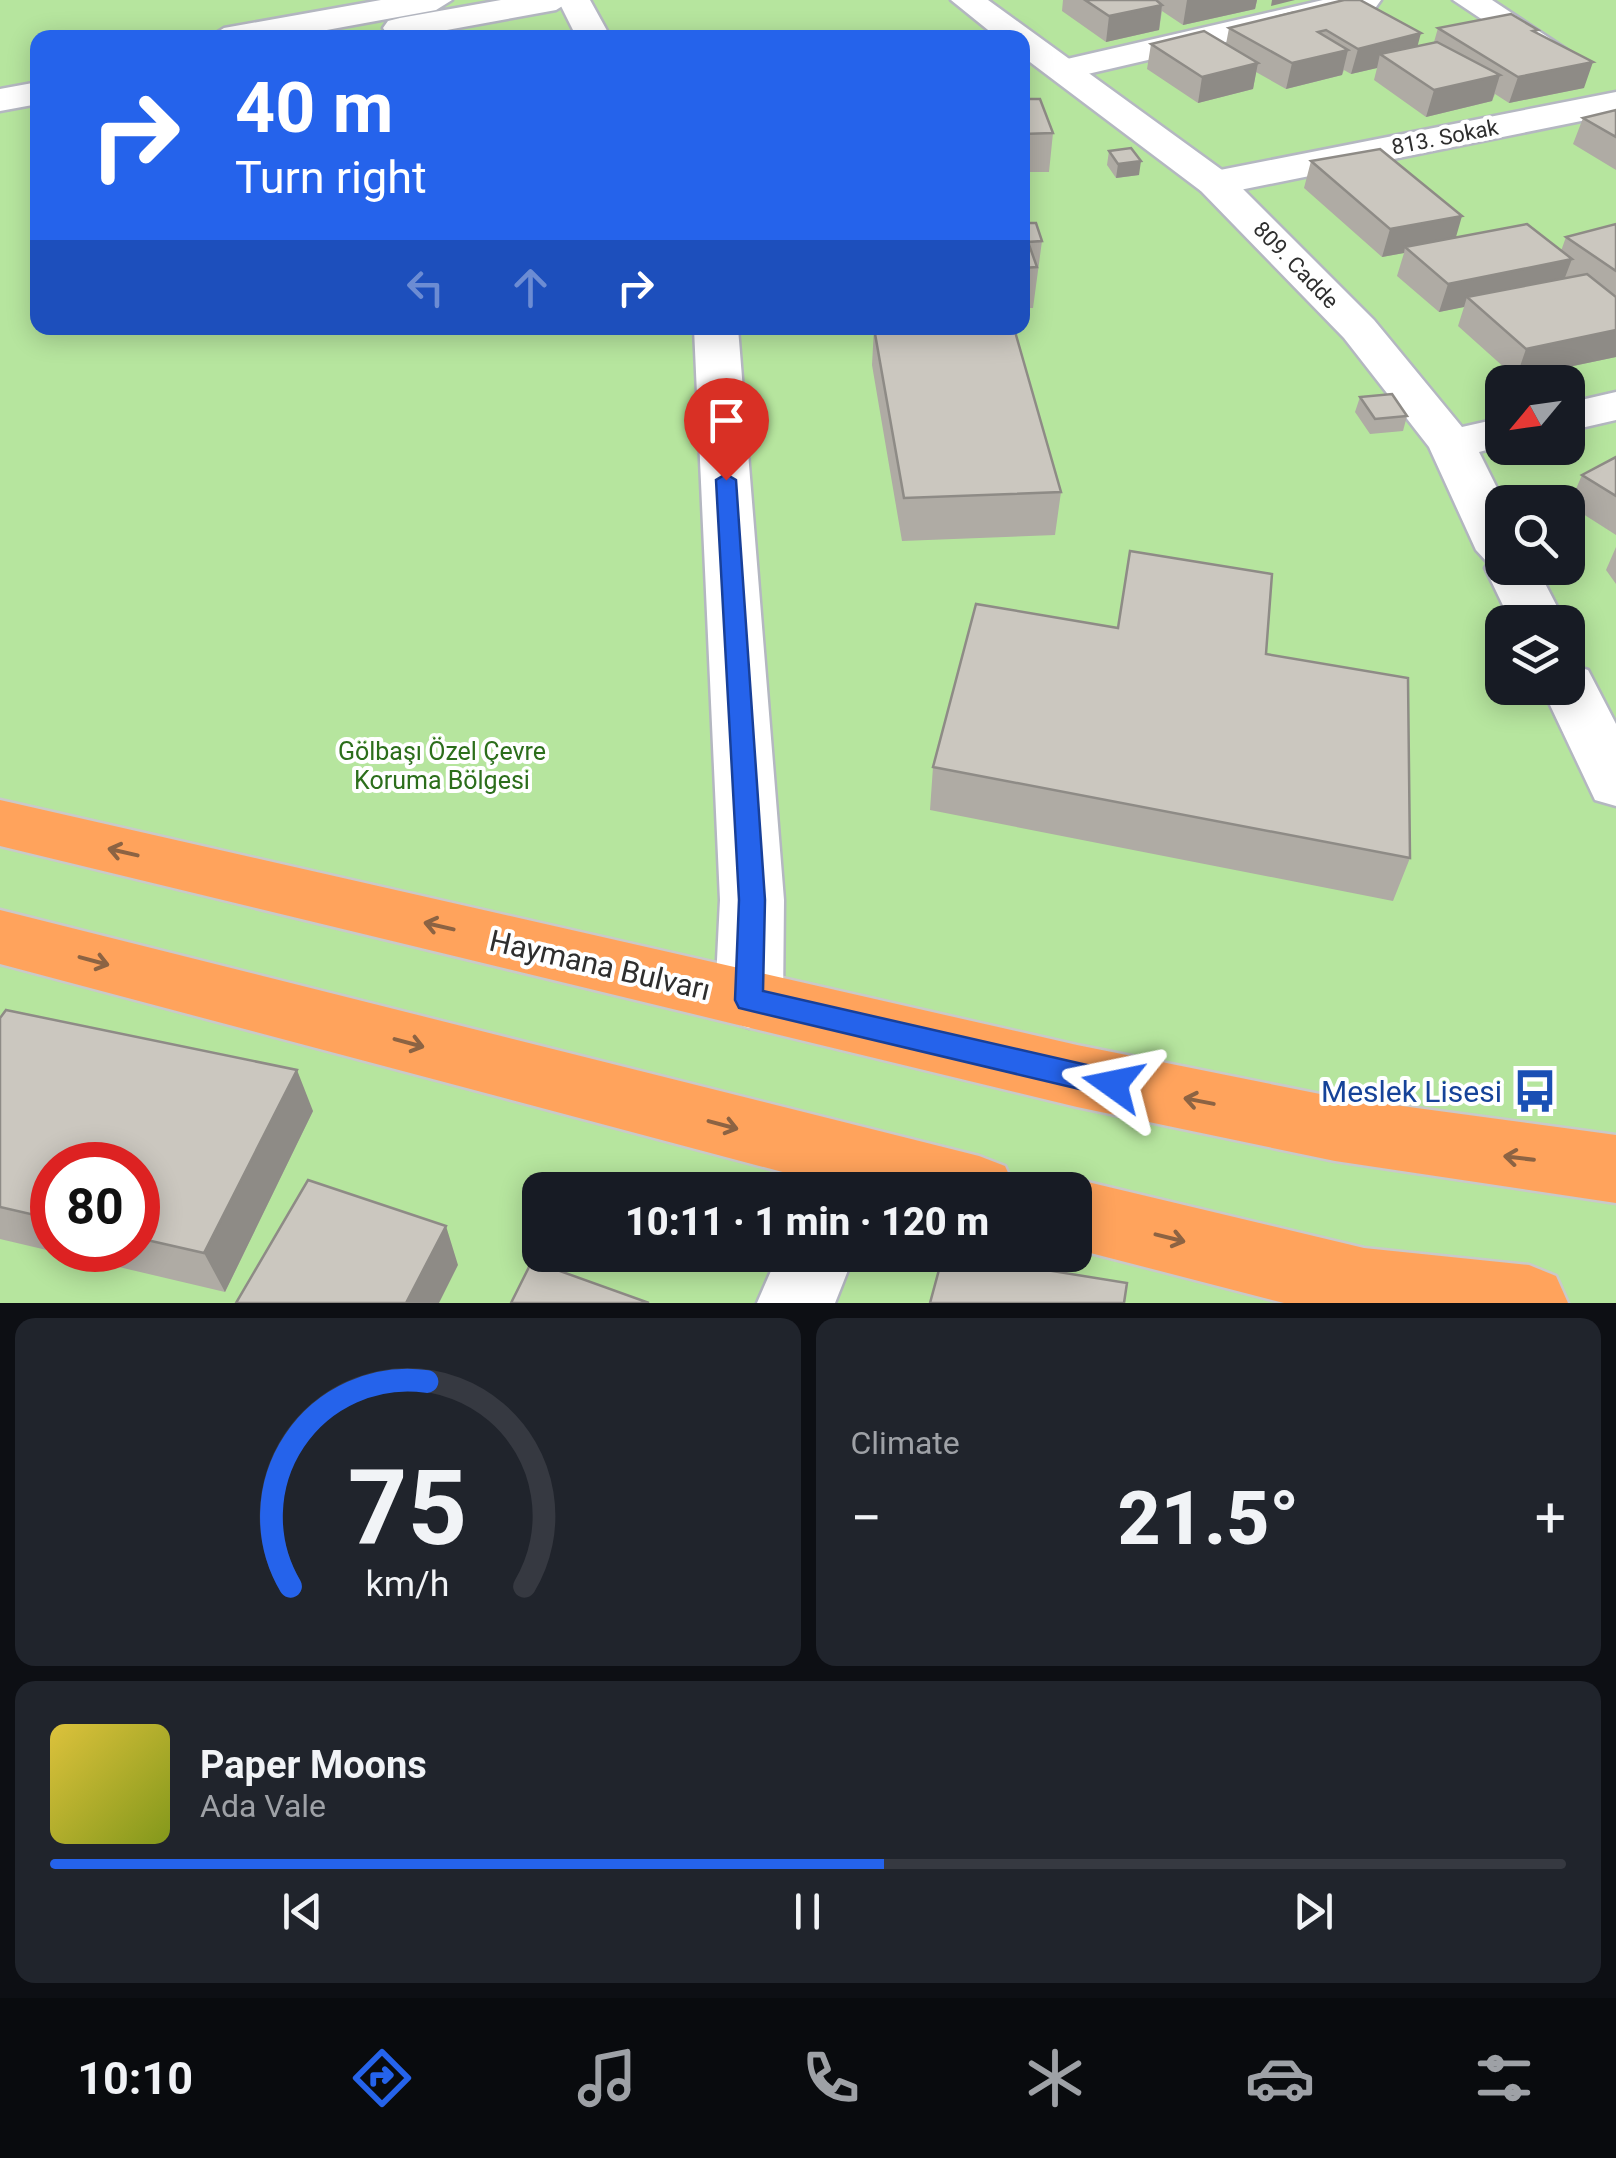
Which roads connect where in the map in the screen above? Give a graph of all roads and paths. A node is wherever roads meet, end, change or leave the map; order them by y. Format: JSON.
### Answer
{"nodes":[{"id":1,"x":436,"y":0,"type":"edge"},
{"id":2,"x":556,"y":0,"type":"edge"},
{"id":3,"x":574,"y":0,"type":"edge"},
{"id":4,"x":967,"y":0,"type":"edge"},
{"id":5,"x":1366,"y":0,"type":"edge"},
{"id":6,"x":1469,"y":0,"type":"edge"},
{"id":7,"x":269,"y":30,"type":"edge"},
{"id":8,"x":392,"y":30,"type":"edge"},
{"id":9,"x":590,"y":30,"type":"edge"},
{"id":10,"x":1010,"y":30,"type":"edge"},
{"id":11,"x":1030,"y":43,"type":"edge"},
{"id":12,"x":1066,"y":68,"type":"junction"},
{"id":13,"x":30,"y":71,"type":"edge"},
{"id":14,"x":0,"y":77,"type":"edge"},
{"id":15,"x":1616,"y":90,"type":"edge"},
{"id":16,"x":30,"y":95,"type":"edge"},
{"id":17,"x":0,"y":100,"type":"edge"},
{"id":18,"x":1616,"y":103,"type":"edge"},
{"id":19,"x":1216,"y":183,"type":"junction"},
{"id":20,"x":716,"y":335,"type":"edge"},
{"id":21,"x":1616,"y":406,"type":"edge"},
{"id":22,"x":1585,"y":413,"type":"edge"},
{"id":23,"x":1485,"y":436,"type":"edge"},
{"id":24,"x":1451,"y":444,"type":"junction"},
{"id":25,"x":1485,"y":515,"type":"edge"},
{"id":26,"x":1578,"y":705,"type":"edge"},
{"id":27,"x":1616,"y":784,"type":"edge"},
{"id":28,"x":0,"y":823,"type":"edge"},
{"id":29,"x":0,"y":936,"type":"edge"},
{"id":30,"x":749,"y":1000,"type":"junction"},
{"id":31,"x":1616,"y":1169,"type":"edge"},
{"id":32,"x":838,"y":1172,"type":"edge"},
{"id":33,"x":1092,"y":1218,"type":"edge"},
{"id":34,"x":809,"y":1272,"type":"edge"},
{"id":35,"x":796,"y":1303,"type":"edge"},
{"id":36,"x":1528,"y":1303,"type":"edge"}],
"edges":[{"from":1,"to":7,"type":"street"},
{"from":2,"to":8,"type":"street"},
{"from":3,"to":9,"type":"street"},
{"from":4,"to":10,"type":"street","name":"809. Cadde"},
{"from":5,"to":12,"type":"street"},
{"from":6,"to":15,"type":"street"},
{"from":11,"to":12,"type":"street","name":"809. Cadde"},
{"from":12,"to":19,"type":"street","name":"809. Cadde"},
{"from":13,"to":14,"type":"street"},
{"from":16,"to":17,"type":"street"},
{"from":18,"to":19,"type":"street","name":"813. Sokak"},
{"from":19,"to":24,"type":"street","name":"809. Cadde"},
{"from":20,"to":30,"type":"street"},
{"from":21,"to":22,"type":"street"},
{"from":23,"to":24,"type":"street"},
{"from":24,"to":25,"type":"street","name":"809. Cadde"},
{"from":26,"to":27,"type":"street"},
{"from":30,"to":28,"type":"highway","name":"Haymana Bulvarı","one_way":true},
{"from":29,"to":32,"type":"highway","one_way":true},
{"from":31,"to":30,"type":"highway","name":"Haymana Bulvarı","one_way":true},
{"from":33,"to":36,"type":"highway","one_way":true},
{"from":34,"to":35,"type":"street"}]}
